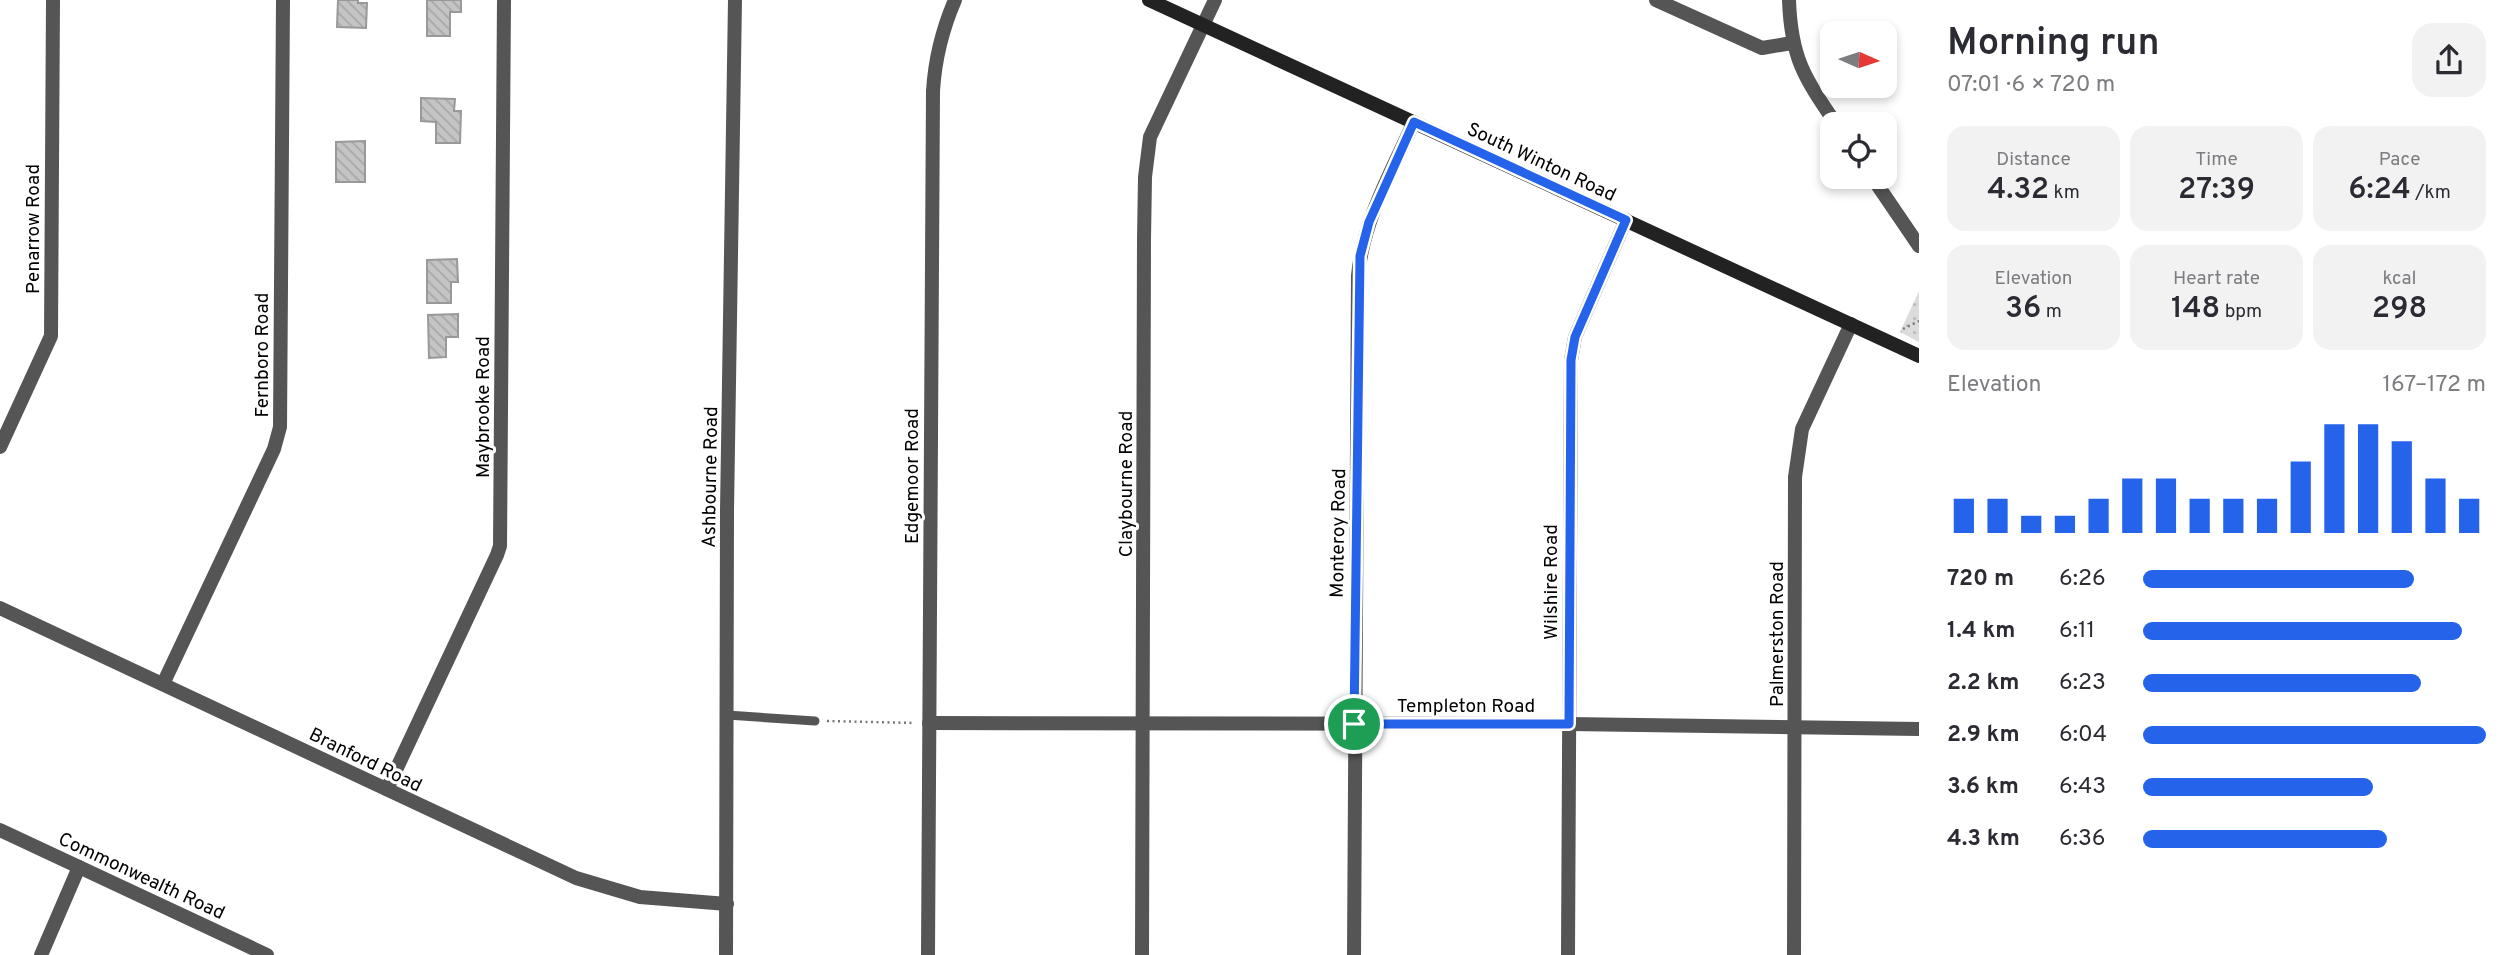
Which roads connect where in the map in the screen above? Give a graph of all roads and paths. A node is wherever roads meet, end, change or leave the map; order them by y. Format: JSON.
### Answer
{"nodes":[{"id":1,"x":53,"y":0,"type":"edge"},
{"id":2,"x":283,"y":0,"type":"edge"},
{"id":3,"x":504,"y":0,"type":"edge"},
{"id":4,"x":735,"y":0,"type":"edge"},
{"id":5,"x":955,"y":0,"type":"edge"},
{"id":6,"x":1149,"y":0,"type":"edge"},
{"id":7,"x":1215,"y":0,"type":"edge"},
{"id":8,"x":1656,"y":0,"type":"edge"},
{"id":9,"x":1789,"y":0,"type":"edge"},
{"id":10,"x":1203,"y":25,"type":"junction"},
{"id":11,"x":1792,"y":43,"type":"junction"},
{"id":12,"x":1828,"y":112,"type":"edge"},
{"id":13,"x":1414,"y":122,"type":"junction"},
{"id":14,"x":1880,"y":189,"type":"edge"},
{"id":15,"x":1626,"y":220,"type":"junction"},
{"id":16,"x":1919,"y":246,"type":"edge"},
{"id":17,"x":1919,"y":321,"type":"edge"},
{"id":18,"x":1851,"y":324,"type":"junction"},
{"id":19,"x":1903,"y":330,"type":"dead end"},
{"id":20,"x":1919,"y":356,"type":"edge"},
{"id":21,"x":0,"y":447,"type":"edge"},
{"id":22,"x":0,"y":608,"type":"edge"},
{"id":23,"x":163,"y":684,"type":"junction"},
{"id":24,"x":727,"y":715,"type":"junction"},
{"id":25,"x":815,"y":721,"type":"joint"},
{"id":26,"x":929,"y":723,"type":"junction"},
{"id":27,"x":1144,"y":724,"type":"junction"},
{"id":28,"x":1354,"y":724,"type":"junction"},
{"id":29,"x":1569,"y":724,"type":"junction"},
{"id":30,"x":1795,"y":727,"type":"junction"},
{"id":31,"x":1919,"y":729,"type":"edge"},
{"id":32,"x":387,"y":789,"type":"junction"},
{"id":33,"x":0,"y":830,"type":"edge"},
{"id":34,"x":79,"y":867,"type":"junction"},
{"id":35,"x":727,"y":904,"type":"junction"},
{"id":36,"x":41,"y":955,"type":"edge"},
{"id":37,"x":268,"y":955,"type":"edge"},
{"id":38,"x":726,"y":955,"type":"edge"},
{"id":39,"x":928,"y":955,"type":"edge"},
{"id":40,"x":1142,"y":955,"type":"edge"},
{"id":41,"x":1354,"y":955,"type":"edge"},
{"id":42,"x":1568,"y":955,"type":"edge"},
{"id":43,"x":1794,"y":955,"type":"edge"}],
"edges":[{"from":1,"to":21,"type":"street","name":"Penarrow Road"},
{"from":2,"to":23,"type":"street","name":"Fernboro Road"},
{"from":3,"to":32,"type":"street","name":"Maybrooke Road"},
{"from":4,"to":24,"type":"street","name":"Ashbourne Road"},
{"from":5,"to":26,"type":"street","name":"Edgemoor Road"},
{"from":6,"to":10,"type":"main road","name":"South Winton Road"},
{"from":7,"to":10,"type":"street","name":"Claybourne Road"},
{"from":8,"to":11,"type":"street"},
{"from":9,"to":11,"type":"street"},
{"from":10,"to":13,"type":"main road","name":"South Winton Road"},
{"from":10,"to":27,"type":"street","name":"Claybourne Road"},
{"from":11,"to":12,"type":"street"},
{"from":13,"to":15,"type":"main road","name":"South Winton Road"},
{"from":13,"to":28,"type":"street","name":"Monteroy Road"},
{"from":14,"to":16,"type":"street"},
{"from":15,"to":18,"type":"main road","name":"South Winton Road"},
{"from":15,"to":29,"type":"street","name":"Wilshire Road"},
{"from":17,"to":19,"type":"path"},
{"from":18,"to":20,"type":"main road","name":"South Winton Road"},
{"from":18,"to":30,"type":"street","name":"Palmerston Road"},
{"from":22,"to":23,"type":"street","name":"Branford Road"},
{"from":23,"to":32,"type":"street","name":"Branford Road"},
{"from":24,"to":25,"type":"lane"},
{"from":24,"to":35,"type":"street","name":"Ashbourne Road"},
{"from":25,"to":26,"type":"path"},
{"from":26,"to":27,"type":"street","name":"Templeton Road"},
{"from":26,"to":39,"type":"street","name":"Edgemoor Road"},
{"from":27,"to":28,"type":"street","name":"Templeton Road"},
{"from":27,"to":40,"type":"street","name":"Claybourne Road"},
{"from":28,"to":29,"type":"street","name":"Templeton Road"},
{"from":28,"to":41,"type":"street","name":"Monteroy Road"},
{"from":29,"to":30,"type":"street","name":"Templeton Road"},
{"from":29,"to":42,"type":"street","name":"Wilshire Road"},
{"from":30,"to":31,"type":"street","name":"Templeton Road"},
{"from":30,"to":43,"type":"street","name":"Palmerston Road"},
{"from":32,"to":35,"type":"street","name":"Branford Road"},
{"from":33,"to":34,"type":"street","name":"Commonwealth Road"},
{"from":34,"to":36,"type":"street"},
{"from":34,"to":37,"type":"street","name":"Commonwealth Road"},
{"from":35,"to":38,"type":"street","name":"Ashbourne Road"}]}
